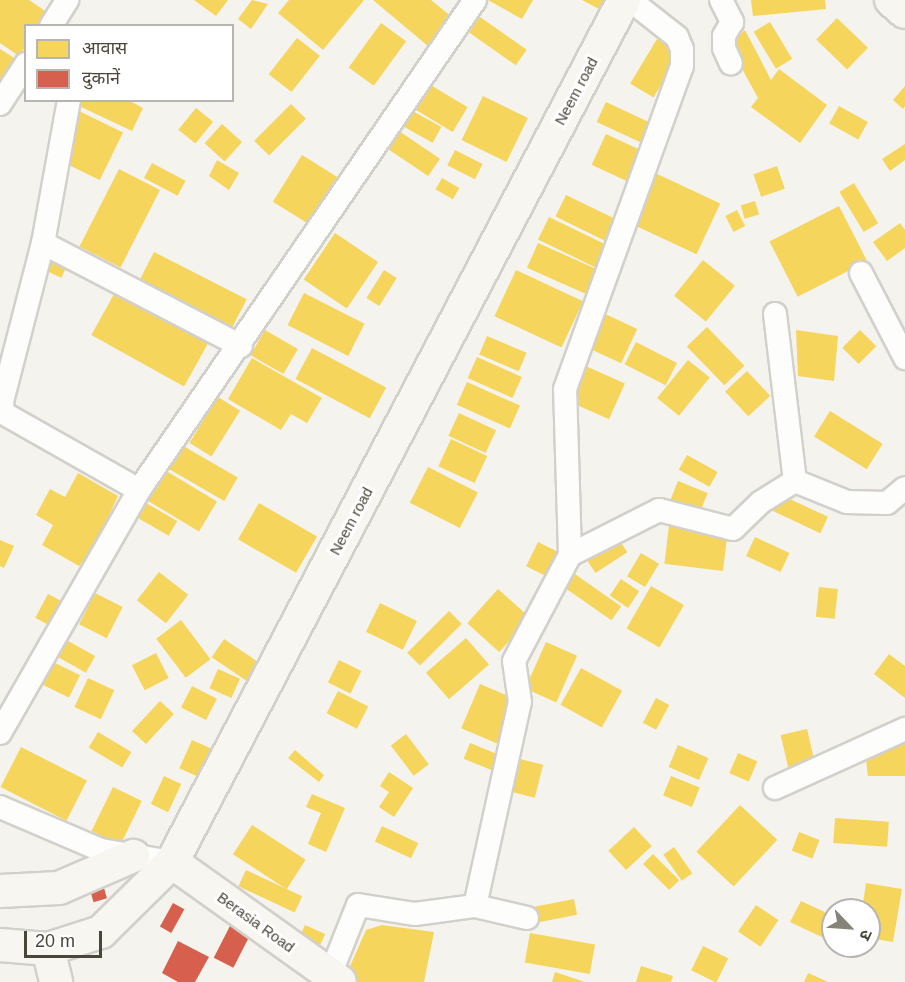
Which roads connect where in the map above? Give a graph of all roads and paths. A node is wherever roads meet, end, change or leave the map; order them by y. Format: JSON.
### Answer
{"nodes":[{"id":1,"x":67,"y":0,"type":"edge"},
{"id":2,"x":475,"y":0,"type":"edge"},
{"id":3,"x":624,"y":0,"type":"edge"},
{"id":4,"x":630,"y":0,"type":"edge"},
{"id":5,"x":721,"y":0,"type":"edge"},
{"id":6,"x":891,"y":0,"type":"edge"},
{"id":7,"x":905,"y":12,"type":"edge"},
{"id":8,"x":52,"y":24,"type":"edge"},
{"id":9,"x":731,"y":64,"type":"dead end"},
{"id":10,"x":24,"y":67,"type":"edge"},
{"id":11,"x":69,"y":102,"type":"edge"},
{"id":12,"x":0,"y":104,"type":"edge"},
{"id":13,"x":43,"y":243,"type":"junction"},
{"id":14,"x":861,"y":273,"type":"dead end"},
{"id":15,"x":775,"y":314,"type":"dead end"},
{"id":16,"x":240,"y":346,"type":"junction"},
{"id":17,"x":905,"y":357,"type":"edge"},
{"id":18,"x":795,"y":481,"type":"junction"},
{"id":19,"x":905,"y":488,"type":"edge"},
{"id":20,"x":139,"y":490,"type":"junction"},
{"id":21,"x":570,"y":555,"type":"junction"},
{"id":22,"x":905,"y":729,"type":"edge"},
{"id":23,"x":0,"y":733,"type":"edge"},
{"id":24,"x":775,"y":788,"type":"dead end"},
{"id":25,"x":0,"y":807,"type":"edge"},
{"id":26,"x":134,"y":856,"type":"junction"},
{"id":27,"x":172,"y":862,"type":"junction"},
{"id":28,"x":0,"y":891,"type":"edge"},
{"id":29,"x":475,"y":906,"type":"junction"},
{"id":30,"x":527,"y":918,"type":"dead end"},
{"id":31,"x":0,"y":945,"type":"edge"},
{"id":32,"x":48,"y":949,"type":"junction"},
{"id":33,"x":335,"y":978,"type":"edge"},
{"id":34,"x":56,"y":982,"type":"edge"}],
"edges":[{"from":1,"to":8,"type":"street"},
{"from":2,"to":16,"type":"street"},
{"from":3,"to":27,"type":"main road","name":"Neem road"},
{"from":4,"to":21,"type":"street"},
{"from":5,"to":9,"type":"street"},
{"from":6,"to":7,"type":"main road"},
{"from":10,"to":12,"type":"street"},
{"from":11,"to":13,"type":"street"},
{"from":13,"to":16,"type":"street"},
{"from":13,"to":20,"type":"street"},
{"from":14,"to":17,"type":"street"},
{"from":15,"to":18,"type":"street"},
{"from":16,"to":20,"type":"street"},
{"from":18,"to":19,"type":"street"},
{"from":18,"to":21,"type":"street"},
{"from":20,"to":23,"type":"street"},
{"from":21,"to":29,"type":"street"},
{"from":22,"to":24,"type":"street"},
{"from":25,"to":26,"type":"street"},
{"from":26,"to":27,"type":"street"},
{"from":26,"to":28,"type":"main road"},
{"from":27,"to":32,"type":"main road","name":"Neem road"},
{"from":27,"to":33,"type":"main road","name":"Berasia Road"},
{"from":29,"to":30,"type":"street"},
{"from":29,"to":33,"type":"street"},
{"from":31,"to":32,"type":"main road","name":"Neem road"},
{"from":32,"to":34,"type":"main road"}]}
